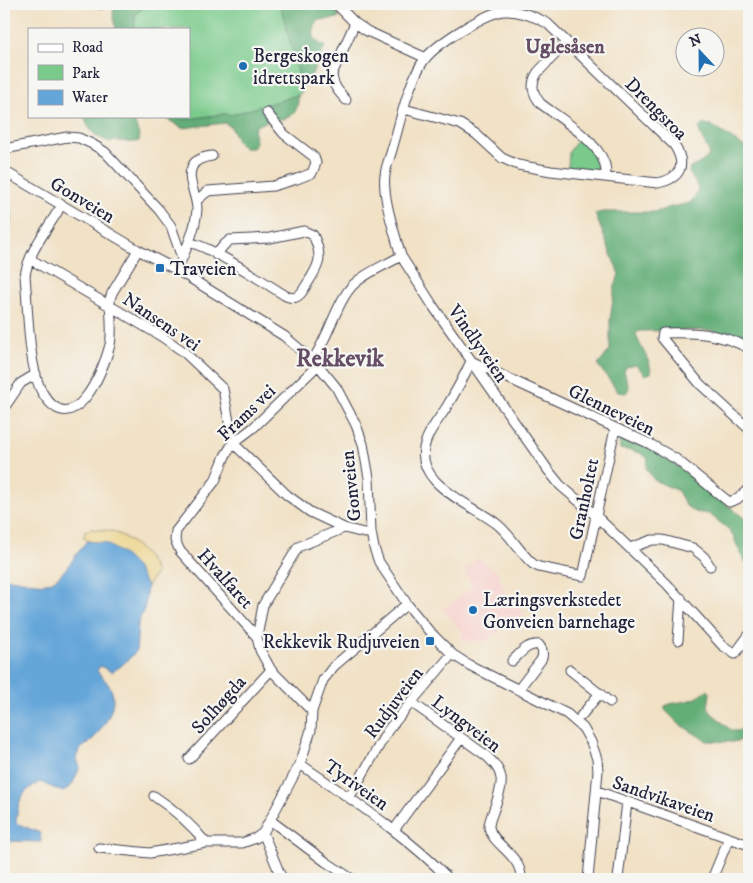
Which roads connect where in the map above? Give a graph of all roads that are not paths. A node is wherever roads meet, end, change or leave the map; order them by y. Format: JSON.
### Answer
{"nodes":[{"id":1,"x":336,"y":4,"type":"edge"},
{"id":2,"x":355,"y":23,"type":"junction"},
{"id":3,"x":566,"y":42,"type":"junction"},
{"id":4,"x":426,"y":58,"type":"junction"},
{"id":5,"x":346,"y":100,"type":"dead end"},
{"id":6,"x":404,"y":109,"type":"junction"},
{"id":7,"x":267,"y":113,"type":"dead end"},
{"id":8,"x":4,"y":149,"type":"edge"},
{"id":9,"x":212,"y":156,"type":"dead end"},
{"id":10,"x":4,"y":171,"type":"edge"},
{"id":11,"x":606,"y":177,"type":"junction"},
{"id":12,"x":196,"y":200,"type":"junction"},
{"id":13,"x":58,"y":212,"type":"dead end"},
{"id":14,"x":190,"y":244,"type":"junction"},
{"id":15,"x":138,"y":250,"type":"junction"},
{"id":16,"x":216,"y":255,"type":"junction"},
{"id":17,"x":401,"y":256,"type":"junction"},
{"id":18,"x":182,"y":258,"type":"junction"},
{"id":19,"x":30,"y":259,"type":"junction"},
{"id":20,"x":177,"y":270,"type":"junction"},
{"id":21,"x":110,"y":306,"type":"junction"},
{"id":22,"x":749,"y":348,"type":"edge"},
{"id":23,"x":471,"y":361,"type":"junction"},
{"id":24,"x":316,"y":362,"type":"junction"},
{"id":25,"x":36,"y":374,"type":"junction"},
{"id":26,"x":4,"y":408,"type":"edge"},
{"id":27,"x":615,"y":429,"type":"junction"},
{"id":28,"x":749,"y":429,"type":"edge"},
{"id":29,"x":234,"y":444,"type":"junction"},
{"id":30,"x":749,"y":489,"type":"edge"},
{"id":31,"x":595,"y":515,"type":"junction"},
{"id":32,"x":344,"y":528,"type":"junction"},
{"id":33,"x":371,"y":532,"type":"junction"},
{"id":34,"x":175,"y":540,"type":"joint"},
{"id":35,"x":630,"y":548,"type":"junction"},
{"id":36,"x":710,"y":566,"type":"dead end"},
{"id":37,"x":681,"y":598,"type":"junction"},
{"id":38,"x":407,"y":604,"type":"junction"},
{"id":39,"x":749,"y":635,"type":"edge"},
{"id":40,"x":257,"y":637,"type":"junction"},
{"id":41,"x":678,"y":640,"type":"dead end"},
{"id":42,"x":452,"y":654,"type":"junction"},
{"id":43,"x":512,"y":661,"type":"dead end"},
{"id":44,"x":271,"y":670,"type":"junction"},
{"id":45,"x":570,"y":670,"type":"dead end"},
{"id":46,"x":518,"y":690,"type":"junction"},
{"id":47,"x":600,"y":693,"type":"junction"},
{"id":48,"x":411,"y":702,"type":"junction"},
{"id":49,"x":610,"y":702,"type":"dead end"},
{"id":50,"x":312,"y":710,"type":"junction"},
{"id":51,"x":581,"y":716,"type":"dead end"},
{"id":52,"x":461,"y":738,"type":"junction"},
{"id":53,"x":189,"y":759,"type":"dead end"},
{"id":54,"x":300,"y":764,"type":"junction"},
{"id":55,"x":597,"y":791,"type":"junction"},
{"id":56,"x":154,"y":796,"type":"dead end"},
{"id":57,"x":349,"y":798,"type":"junction"},
{"id":58,"x":627,"y":802,"type":"junction"},
{"id":59,"x":270,"y":820,"type":"junction"},
{"id":60,"x":394,"y":830,"type":"junction"},
{"id":61,"x":263,"y":833,"type":"junction"},
{"id":62,"x":729,"y":838,"type":"junction"},
{"id":63,"x":206,"y":843,"type":"junction"},
{"id":64,"x":749,"y":845,"type":"edge"},
{"id":65,"x":99,"y":848,"type":"dead end"},
{"id":66,"x":282,"y":879,"type":"edge"},
{"id":67,"x":352,"y":879,"type":"edge"},
{"id":68,"x":450,"y":879,"type":"edge"},
{"id":69,"x":521,"y":879,"type":"edge"},
{"id":70,"x":588,"y":879,"type":"edge"},
{"id":71,"x":618,"y":879,"type":"edge"},
{"id":72,"x":712,"y":879,"type":"edge"}],
"edges":[{"from":1,"to":2,"type":"street"},
{"from":2,"to":4,"type":"street"},
{"from":2,"to":5,"type":"street"},
{"from":3,"to":4,"type":"street","name":"Drengsroa"},
{"from":3,"to":11,"type":"street"},
{"from":3,"to":11,"type":"street","name":"Drengsroa"},
{"from":4,"to":6,"type":"street","name":"Drengsroa"},
{"from":6,"to":11,"type":"street","name":"Drengsroa"},
{"from":6,"to":17,"type":"street","name":"Drengsroa"},
{"from":7,"to":12,"type":"street"},
{"from":8,"to":18,"type":"street"},
{"from":9,"to":12,"type":"street"},
{"from":10,"to":15,"type":"street","name":"Gonveien"},
{"from":12,"to":14,"type":"street"},
{"from":13,"to":19,"type":"street"},
{"from":14,"to":16,"type":"street"},
{"from":14,"to":18,"type":"street"},
{"from":15,"to":20,"type":"street","name":"Gonveien"},
{"from":15,"to":21,"type":"street"},
{"from":16,"to":16,"type":"street"},
{"from":17,"to":23,"type":"street","name":"Vindlyveien"},
{"from":17,"to":24,"type":"street"},
{"from":18,"to":20,"type":"street"},
{"from":19,"to":21,"type":"street","name":"Nansens vei"},
{"from":19,"to":25,"type":"street"},
{"from":20,"to":24,"type":"street","name":"Gonveien"},
{"from":21,"to":25,"type":"street"},
{"from":21,"to":29,"type":"street","name":"Nansens vei"},
{"from":22,"to":28,"type":"street"},
{"from":23,"to":27,"type":"street","name":"Glenneveien"},
{"from":23,"to":31,"type":"street","name":"Vindlyveien"},
{"from":23,"to":31,"type":"street","name":"Granholtet"},
{"from":24,"to":29,"type":"street","name":"Frams vei"},
{"from":24,"to":33,"type":"street","name":"Gonveien"},
{"from":25,"to":26,"type":"street"},
{"from":27,"to":30,"type":"street","name":"Glenneveien"},
{"from":27,"to":31,"type":"street","name":"Granholtet"},
{"from":29,"to":32,"type":"street"},
{"from":29,"to":34,"type":"street","name":"Frams vei"},
{"from":31,"to":35,"type":"street","name":"Vindlyveien"},
{"from":32,"to":33,"type":"street"},
{"from":32,"to":40,"type":"street"},
{"from":33,"to":38,"type":"street","name":"Gonveien"},
{"from":34,"to":40,"type":"street","name":"Hvalfaret"},
{"from":35,"to":36,"type":"street"},
{"from":35,"to":37,"type":"street","name":"Vindlyveien"},
{"from":37,"to":39,"type":"street","name":"Vindlyveien"},
{"from":37,"to":41,"type":"street"},
{"from":38,"to":42,"type":"street","name":"Gonveien"},
{"from":38,"to":50,"type":"street"},
{"from":40,"to":44,"type":"street"},
{"from":42,"to":46,"type":"street","name":"Gonveien"},
{"from":42,"to":48,"type":"street","name":"Rudjuveien"},
{"from":43,"to":46,"type":"street"},
{"from":44,"to":50,"type":"street"},
{"from":44,"to":53,"type":"street","name":"Solhøgda"},
{"from":45,"to":47,"type":"street"},
{"from":46,"to":55,"type":"street","name":"Gonveien"},
{"from":47,"to":49,"type":"street"},
{"from":47,"to":51,"type":"street"},
{"from":48,"to":52,"type":"street","name":"Lyngveien"},
{"from":48,"to":57,"type":"street","name":"Rudjuveien"},
{"from":50,"to":54,"type":"street"},
{"from":52,"to":60,"type":"street"},
{"from":52,"to":69,"type":"street","name":"Lyngveien"},
{"from":54,"to":57,"type":"street","name":"Tyriveien"},
{"from":54,"to":59,"type":"street"},
{"from":55,"to":58,"type":"street","name":"Sandvikaveien"},
{"from":55,"to":70,"type":"street","name":"Gonveien"},
{"from":56,"to":63,"type":"street"},
{"from":57,"to":60,"type":"street","name":"Tyriveien"},
{"from":58,"to":62,"type":"street","name":"Sandvikaveien"},
{"from":58,"to":71,"type":"street"},
{"from":59,"to":61,"type":"street"},
{"from":59,"to":67,"type":"street"},
{"from":60,"to":68,"type":"street"},
{"from":61,"to":63,"type":"street"},
{"from":61,"to":66,"type":"street"},
{"from":62,"to":64,"type":"street","name":"Sandvikaveien"},
{"from":62,"to":72,"type":"street"},
{"from":63,"to":65,"type":"street"}]}
